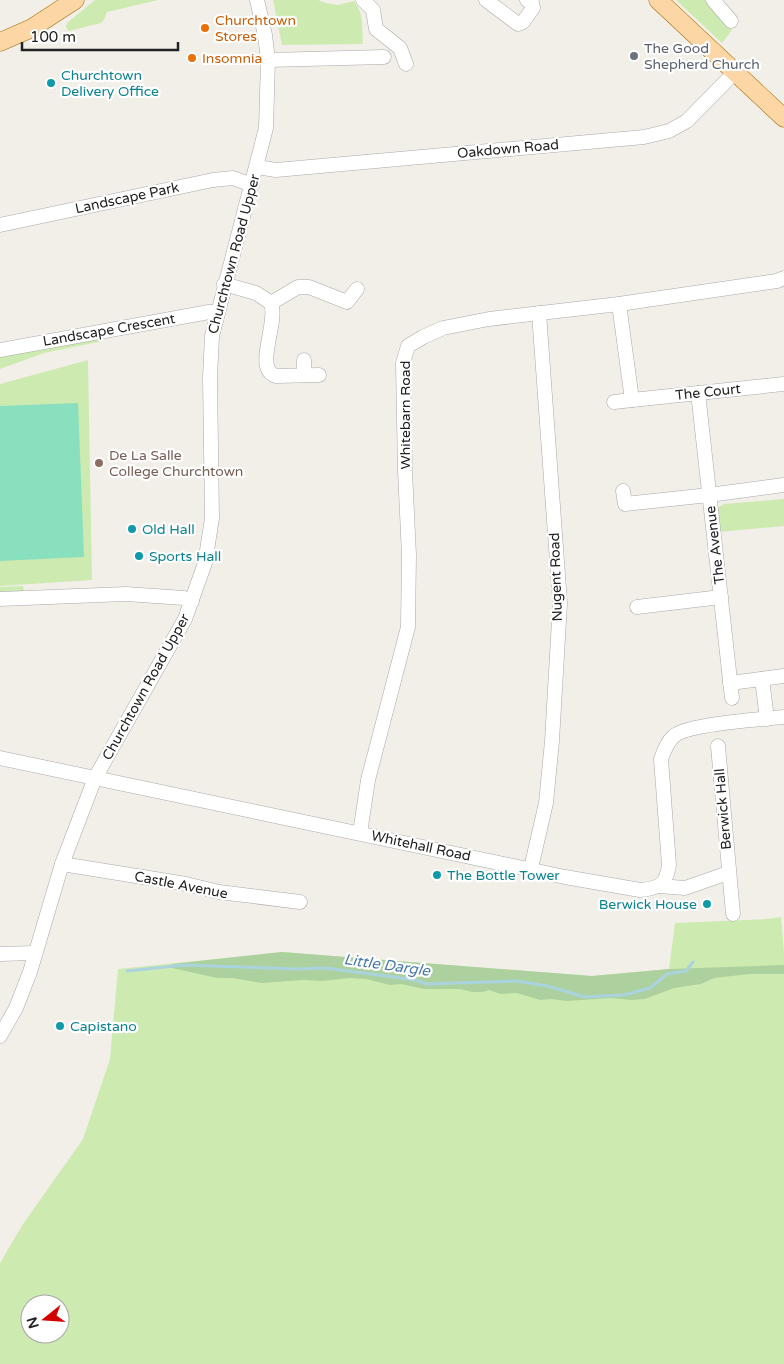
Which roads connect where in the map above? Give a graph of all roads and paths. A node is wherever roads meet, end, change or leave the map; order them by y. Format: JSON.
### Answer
{"nodes":[{"id":1,"x":74,"y":0,"type":"edge"},
{"id":2,"x":257,"y":0,"type":"edge"},
{"id":3,"x":363,"y":0,"type":"edge"},
{"id":4,"x":486,"y":0,"type":"edge"},
{"id":5,"x":528,"y":0,"type":"edge"},
{"id":6,"x":658,"y":0,"type":"edge"},
{"id":7,"x":712,"y":0,"type":"edge"},
{"id":8,"x":731,"y":21,"type":"dead end"},
{"id":9,"x":0,"y":42,"type":"edge"},
{"id":10,"x":384,"y":57,"type":"dead end"},
{"id":11,"x":268,"y":60,"type":"junction"},
{"id":12,"x":406,"y":64,"type":"dead end"},
{"id":13,"x":735,"y":72,"type":"junction"},
{"id":14,"x":784,"y":118,"type":"edge"},
{"id":15,"x":257,"y":167,"type":"junction"},
{"id":16,"x":252,"y":185,"type":"junction"},
{"id":17,"x":0,"y":225,"type":"edge"},
{"id":18,"x":784,"y":278,"type":"edge"},
{"id":19,"x":224,"y":284,"type":"junction"},
{"id":20,"x":357,"y":289,"type":"dead end"},
{"id":21,"x":271,"y":303,"type":"junction"},
{"id":22,"x":619,"y":304,"type":"junction"},
{"id":23,"x":218,"y":312,"type":"junction"},
{"id":24,"x":539,"y":313,"type":"junction"},
{"id":25,"x":0,"y":350,"type":"edge"},
{"id":26,"x":304,"y":360,"type":"dead end"},
{"id":27,"x":304,"y":375,"type":"junction"},
{"id":28,"x":319,"y":375,"type":"dead end"},
{"id":29,"x":784,"y":384,"type":"edge"},
{"id":30,"x":698,"y":393,"type":"junction"},
{"id":31,"x":632,"y":400,"type":"junction"},
{"id":32,"x":614,"y":402,"type":"dead end"},
{"id":33,"x":784,"y":485,"type":"edge"},
{"id":34,"x":623,"y":491,"type":"dead end"},
{"id":35,"x":709,"y":495,"type":"junction"},
{"id":36,"x":722,"y":597,"type":"junction"},
{"id":37,"x":0,"y":599,"type":"edge"},
{"id":38,"x":192,"y":601,"type":"junction"},
{"id":39,"x":637,"y":607,"type":"dead end"},
{"id":40,"x":784,"y":676,"type":"edge"},
{"id":41,"x":762,"y":679,"type":"junction"},
{"id":42,"x":730,"y":683,"type":"junction"},
{"id":43,"x":732,"y":698,"type":"dead end"},
{"id":44,"x":784,"y":717,"type":"edge"},
{"id":45,"x":767,"y":719,"type":"junction"},
{"id":46,"x":718,"y":746,"type":"dead end"},
{"id":47,"x":0,"y":758,"type":"edge"},
{"id":48,"x":95,"y":778,"type":"junction"},
{"id":49,"x":360,"y":833,"type":"junction"},
{"id":50,"x":62,"y":864,"type":"junction"},
{"id":51,"x":531,"y":868,"type":"junction"},
{"id":52,"x":728,"y":872,"type":"junction"},
{"id":53,"x":659,"y":886,"type":"junction"},
{"id":54,"x":300,"y":902,"type":"dead end"},
{"id":55,"x":732,"y":914,"type":"dead end"},
{"id":56,"x":35,"y":953,"type":"junction"},
{"id":57,"x":0,"y":954,"type":"edge"},
{"id":58,"x":0,"y":1036,"type":"edge"}],
"edges":[{"from":1,"to":9,"type":"main road"},
{"from":2,"to":11,"type":"street","name":"Churchtown Road Upper"},
{"from":3,"to":12,"type":"street"},
{"from":4,"to":5,"type":"street"},
{"from":6,"to":13,"type":"main road"},
{"from":7,"to":8,"type":"street"},
{"from":10,"to":11,"type":"street"},
{"from":11,"to":15,"type":"street","name":"Churchtown Road Upper"},
{"from":13,"to":14,"type":"main road"},
{"from":13,"to":15,"type":"street","name":"Oakdown Road"},
{"from":15,"to":16,"type":"street","name":"Churchtown Road Upper"},
{"from":16,"to":17,"type":"street","name":"Landscape Park"},
{"from":16,"to":19,"type":"street","name":"Churchtown Road Upper"},
{"from":18,"to":22,"type":"street","name":"Whitebarn Road"},
{"from":19,"to":21,"type":"street"},
{"from":19,"to":23,"type":"street","name":"Churchtown Road Upper"},
{"from":20,"to":21,"type":"street"},
{"from":21,"to":27,"type":"street"},
{"from":22,"to":24,"type":"street","name":"Whitebarn Road"},
{"from":22,"to":31,"type":"street"},
{"from":23,"to":25,"type":"street","name":"Landscape Crescent"},
{"from":23,"to":38,"type":"street","name":"Churchtown Road Upper"},
{"from":24,"to":49,"type":"street","name":"Whitebarn Road"},
{"from":24,"to":51,"type":"street","name":"Nugent Road"},
{"from":26,"to":27,"type":"street"},
{"from":27,"to":28,"type":"street"},
{"from":29,"to":30,"type":"street","name":"The Court"},
{"from":30,"to":31,"type":"street","name":"The Court"},
{"from":30,"to":35,"type":"street","name":"The Avenue"},
{"from":31,"to":32,"type":"street","name":"The Court"},
{"from":33,"to":35,"type":"street"},
{"from":34,"to":35,"type":"street"},
{"from":35,"to":36,"type":"street","name":"The Avenue"},
{"from":36,"to":39,"type":"street"},
{"from":36,"to":42,"type":"street","name":"The Avenue"},
{"from":37,"to":38,"type":"street"},
{"from":38,"to":48,"type":"street","name":"Churchtown Road Upper"},
{"from":40,"to":41,"type":"street"},
{"from":41,"to":42,"type":"street"},
{"from":41,"to":45,"type":"street"},
{"from":42,"to":43,"type":"street","name":"The Avenue"},
{"from":44,"to":45,"type":"street"},
{"from":45,"to":53,"type":"street"},
{"from":46,"to":52,"type":"street","name":"Berwick Hall"},
{"from":47,"to":48,"type":"street"},
{"from":48,"to":49,"type":"street","name":"Whitehall Road"},
{"from":48,"to":50,"type":"street","name":"Churchtown Road Upper"},
{"from":49,"to":51,"type":"street","name":"Whitehall Road"},
{"from":50,"to":54,"type":"street","name":"Castle Avenue"},
{"from":50,"to":56,"type":"street","name":"Churchtown Road Upper"},
{"from":51,"to":53,"type":"street","name":"Whitehall Road"},
{"from":52,"to":53,"type":"street"},
{"from":52,"to":55,"type":"street","name":"Berwick Hall"},
{"from":56,"to":57,"type":"street"},
{"from":56,"to":58,"type":"street","name":"Churchtown Road Upper"}]}
